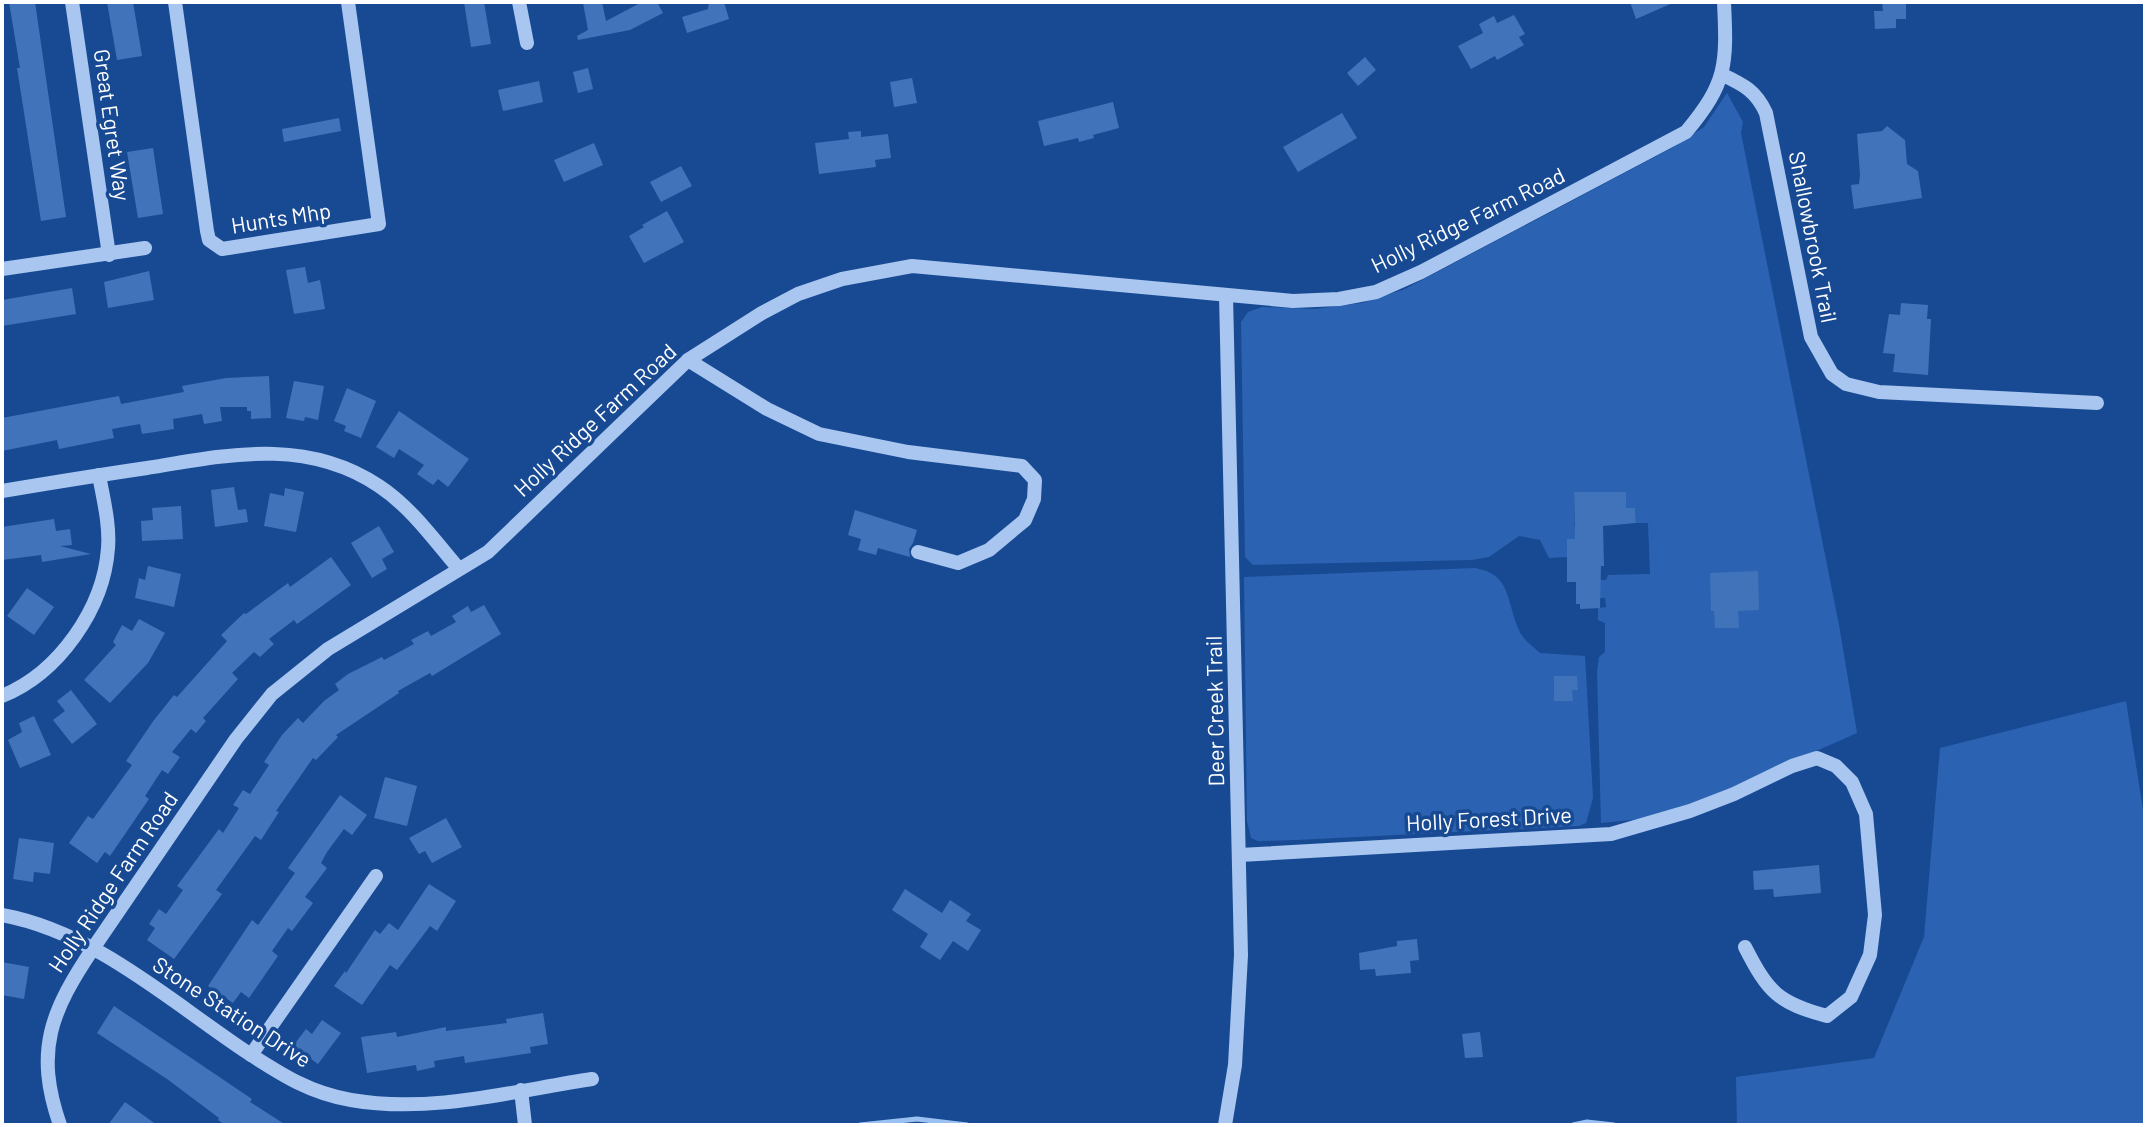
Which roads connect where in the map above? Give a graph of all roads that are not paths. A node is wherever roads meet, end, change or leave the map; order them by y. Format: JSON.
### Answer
{"nodes":[{"id":1,"x":72,"y":2,"type":"edge"},
{"id":2,"x":175,"y":2,"type":"edge"},
{"id":3,"x":348,"y":2,"type":"edge"},
{"id":4,"x":519,"y":2,"type":"edge"},
{"id":5,"x":1724,"y":2,"type":"edge"},
{"id":6,"x":527,"y":43,"type":"dead end"},
{"id":7,"x":1723,"y":75,"type":"junction"},
{"id":8,"x":145,"y":248,"type":"dead end"},
{"id":9,"x":109,"y":255,"type":"junction"},
{"id":10,"x":2,"y":269,"type":"edge"},
{"id":11,"x":1226,"y":295,"type":"junction"},
{"id":12,"x":688,"y":360,"type":"junction"},
{"id":13,"x":2097,"y":403,"type":"dead end"},
{"id":14,"x":99,"y":475,"type":"junction"},
{"id":15,"x":2,"y":491,"type":"edge"},
{"id":16,"x":918,"y":552,"type":"dead end"},
{"id":17,"x":459,"y":569,"type":"junction"},
{"id":18,"x":2,"y":696,"type":"edge"},
{"id":19,"x":1240,"y":855,"type":"junction"},
{"id":20,"x":376,"y":876,"type":"dead end"},
{"id":21,"x":2,"y":915,"type":"edge"},
{"id":22,"x":94,"y":947,"type":"junction"},
{"id":23,"x":1745,"y":947,"type":"dead end"},
{"id":24,"x":251,"y":1055,"type":"junction"},
{"id":25,"x":592,"y":1079,"type":"dead end"},
{"id":26,"x":521,"y":1090,"type":"junction"},
{"id":27,"x":60,"y":1125,"type":"edge"},
{"id":28,"x":525,"y":1125,"type":"edge"},
{"id":29,"x":1225,"y":1125,"type":"edge"}],
"edges":[{"from":1,"to":9,"type":"street","name":"Great Egret Way"},
{"from":2,"to":3,"type":"street","name":"Hunts Mhp"},
{"from":4,"to":6,"type":"street"},
{"from":5,"to":7,"type":"street","name":"Holly Ridge Farm Road"},
{"from":7,"to":11,"type":"street","name":"Holly Ridge Farm Road"},
{"from":7,"to":13,"type":"street","name":"Shallowbrook Trail"},
{"from":8,"to":9,"type":"street"},
{"from":9,"to":10,"type":"street"},
{"from":11,"to":12,"type":"street","name":"Holly Ridge Farm Road"},
{"from":11,"to":19,"type":"street","name":"Deer Creek Trail"},
{"from":12,"to":16,"type":"street"},
{"from":12,"to":17,"type":"street","name":"Holly Ridge Farm Road"},
{"from":14,"to":15,"type":"street"},
{"from":14,"to":17,"type":"street"},
{"from":14,"to":18,"type":"street"},
{"from":17,"to":22,"type":"street","name":"Holly Ridge Farm Road"},
{"from":19,"to":23,"type":"street","name":"Holly Forest Drive"},
{"from":19,"to":29,"type":"street","name":"Deer Creek Trail"},
{"from":20,"to":24,"type":"street"},
{"from":21,"to":22,"type":"street","name":"Stone Station Drive"},
{"from":22,"to":24,"type":"street","name":"Stone Station Drive"},
{"from":22,"to":27,"type":"street","name":"Holly Ridge Farm Road"},
{"from":24,"to":26,"type":"street","name":"Stone Station Drive"},
{"from":25,"to":26,"type":"street","name":"Stone Station Drive"},
{"from":26,"to":28,"type":"street"}]}
